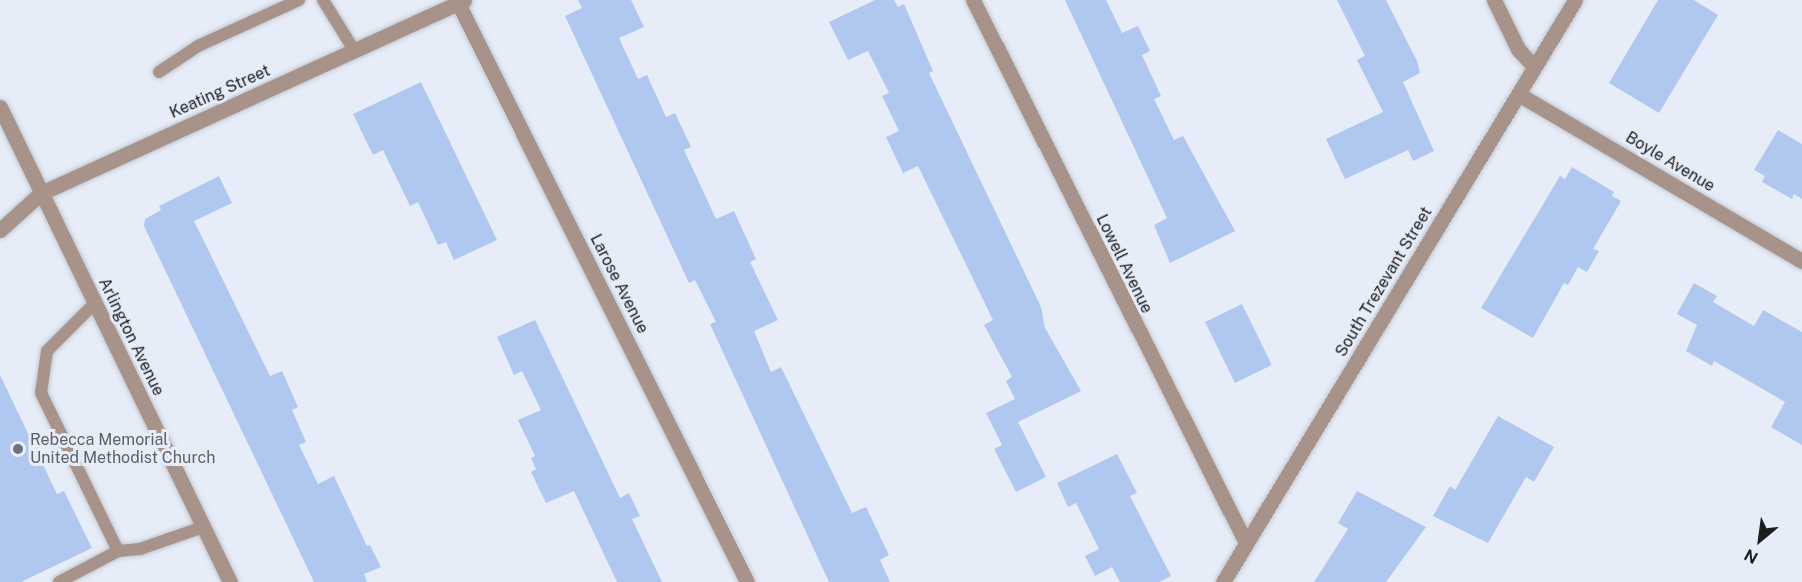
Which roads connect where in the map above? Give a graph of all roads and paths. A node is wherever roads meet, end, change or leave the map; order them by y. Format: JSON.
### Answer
{"nodes":[{"id":1,"x":298,"y":0,"type":"edge"},
{"id":2,"x":323,"y":0,"type":"edge"},
{"id":3,"x":973,"y":0,"type":"edge"},
{"id":4,"x":1494,"y":0,"type":"edge"},
{"id":5,"x":1575,"y":0,"type":"edge"},
{"id":6,"x":461,"y":2,"type":"edge"},
{"id":7,"x":354,"y":50,"type":"junction"},
{"id":8,"x":1534,"y":67,"type":"junction"},
{"id":9,"x":159,"y":72,"type":"dead end"},
{"id":10,"x":1520,"y":95,"type":"junction"},
{"id":11,"x":0,"y":107,"type":"edge"},
{"id":12,"x":41,"y":193,"type":"junction"},
{"id":13,"x":0,"y":230,"type":"edge"},
{"id":14,"x":1802,"y":261,"type":"edge"},
{"id":15,"x":95,"y":303,"type":"junction"},
{"id":16,"x":203,"y":527,"type":"junction"},
{"id":17,"x":1246,"y":543,"type":"junction"},
{"id":18,"x":118,"y":551,"type":"junction"},
{"id":19,"x":59,"y":582,"type":"edge"},
{"id":20,"x":230,"y":582,"type":"edge"},
{"id":21,"x":747,"y":582,"type":"edge"},
{"id":22,"x":1223,"y":582,"type":"edge"}],
"edges":[{"from":1,"to":9,"type":"lane"},
{"from":2,"to":7,"type":"lane"},
{"from":3,"to":17,"type":"street","name":"Lowell Avenue"},
{"from":4,"to":8,"type":"street"},
{"from":5,"to":8,"type":"street","name":"South Trezevant Street"},
{"from":6,"to":7,"type":"street","name":"Keating Street"},
{"from":6,"to":21,"type":"street","name":"Larose Avenue"},
{"from":7,"to":12,"type":"street","name":"Keating Street"},
{"from":8,"to":10,"type":"street","name":"South Trezevant Street"},
{"from":10,"to":14,"type":"street","name":"Boyle Avenue"},
{"from":10,"to":17,"type":"street","name":"South Trezevant Street"},
{"from":11,"to":12,"type":"street","name":"Arlington Avenue"},
{"from":12,"to":13,"type":"street","name":"Keating Street"},
{"from":12,"to":15,"type":"street","name":"Arlington Avenue"},
{"from":15,"to":16,"type":"street","name":"Arlington Avenue"},
{"from":15,"to":18,"type":"lane"},
{"from":16,"to":18,"type":"lane"},
{"from":16,"to":20,"type":"street","name":"Arlington Avenue"},
{"from":17,"to":22,"type":"street","name":"South Trezevant Street"},
{"from":18,"to":19,"type":"lane"}]}
